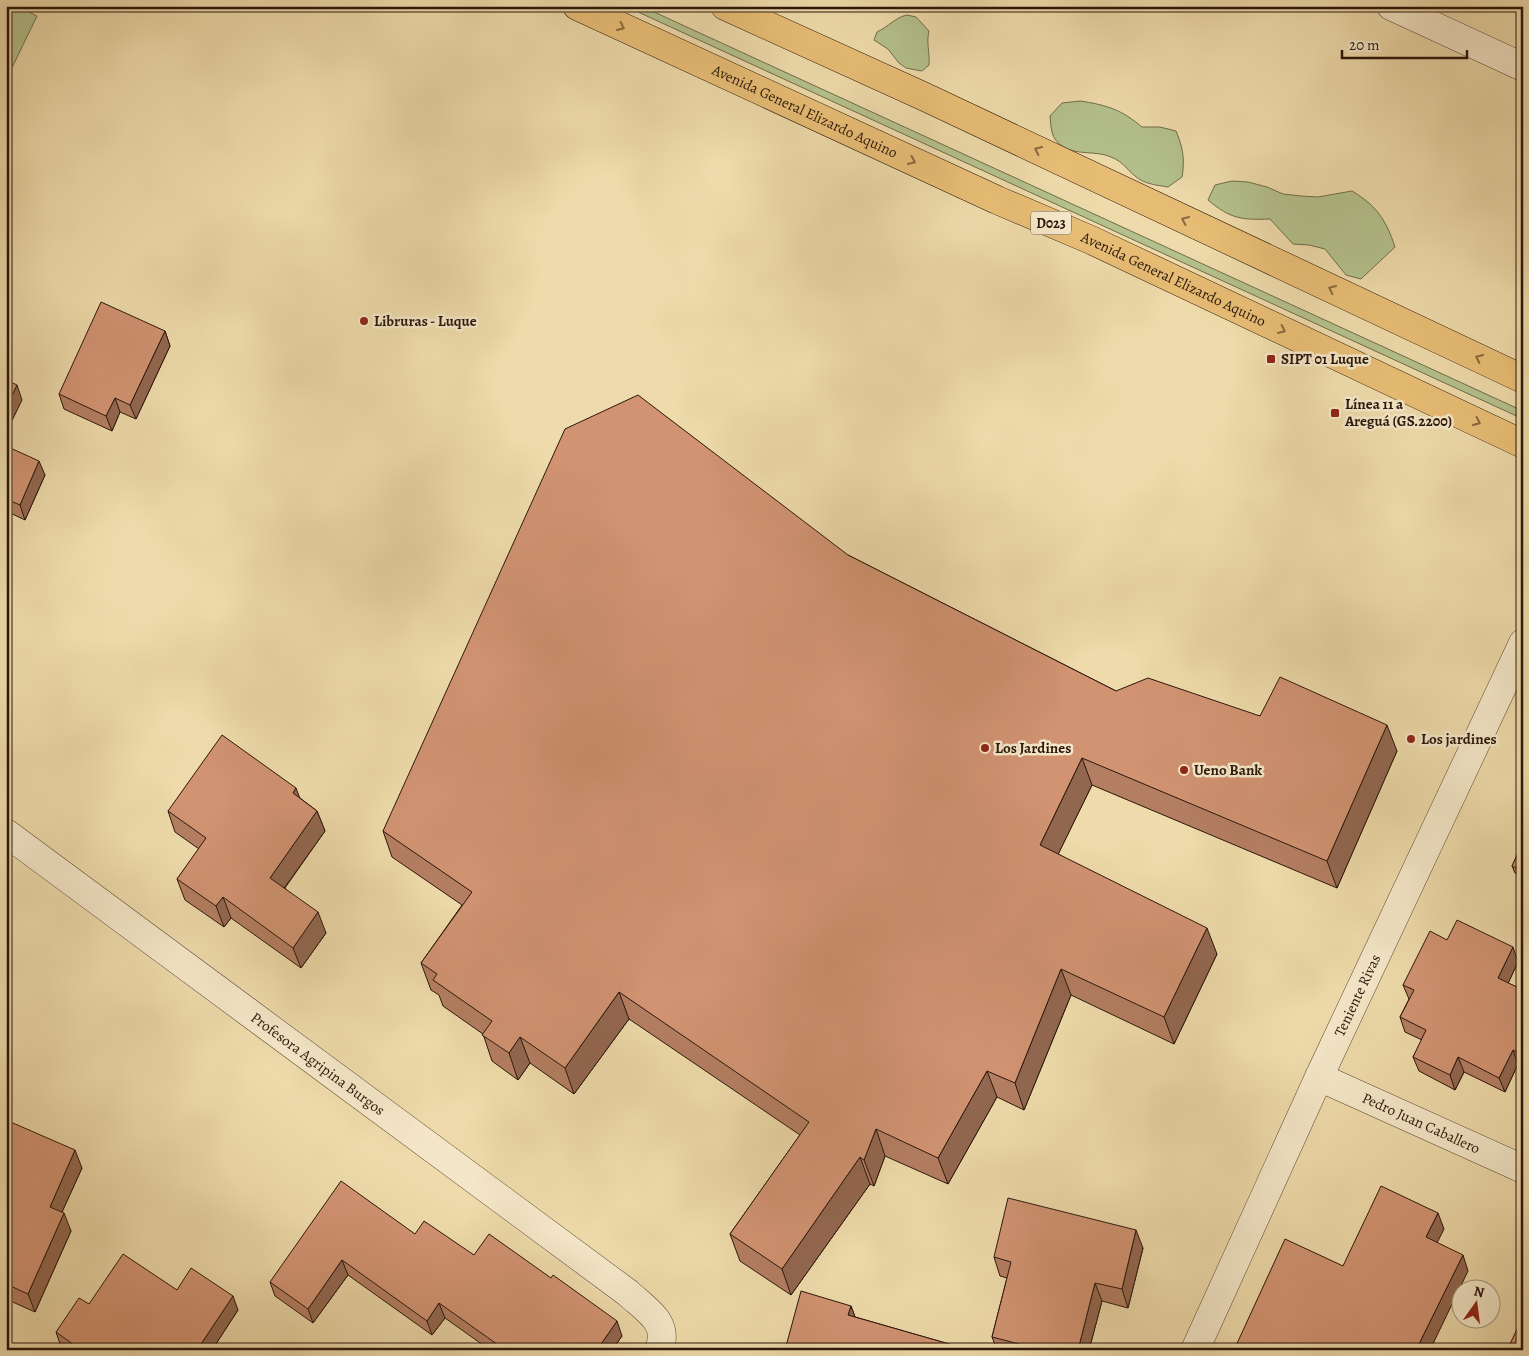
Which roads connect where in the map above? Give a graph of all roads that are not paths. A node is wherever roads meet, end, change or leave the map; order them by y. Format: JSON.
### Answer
{"nodes":[{"id":1,"x":577,"y":6,"type":"edge"},
{"id":2,"x":725,"y":6,"type":"edge"},
{"id":3,"x":1391,"y":6,"type":"edge"},
{"id":4,"x":1523,"y":67,"type":"edge"},
{"id":5,"x":1523,"y":379,"type":"edge"},
{"id":6,"x":1523,"y":444,"type":"edge"},
{"id":7,"x":1523,"y":644,"type":"edge"},
{"id":8,"x":6,"y":833,"type":"edge"},
{"id":9,"x":1319,"y":1077,"type":"junction"},
{"id":10,"x":1523,"y":1169,"type":"edge"},
{"id":11,"x":659,"y":1350,"type":"edge"},
{"id":12,"x":1195,"y":1350,"type":"edge"}],
"edges":[{"from":1,"to":6,"type":"main road","name":"Avenida General Elizardo Aquino","number":"D023","one_way":true},
{"from":5,"to":2,"type":"main road","one_way":true},
{"from":3,"to":4,"type":"street"},
{"from":7,"to":9,"type":"street","name":"Teniente Rivas"},
{"from":8,"to":11,"type":"street","name":"Profesora Agripina Burgos"},
{"from":9,"to":10,"type":"street","name":"Pedro Juan Caballero"},
{"from":9,"to":12,"type":"street","name":"Teniente Rivas"}]}
